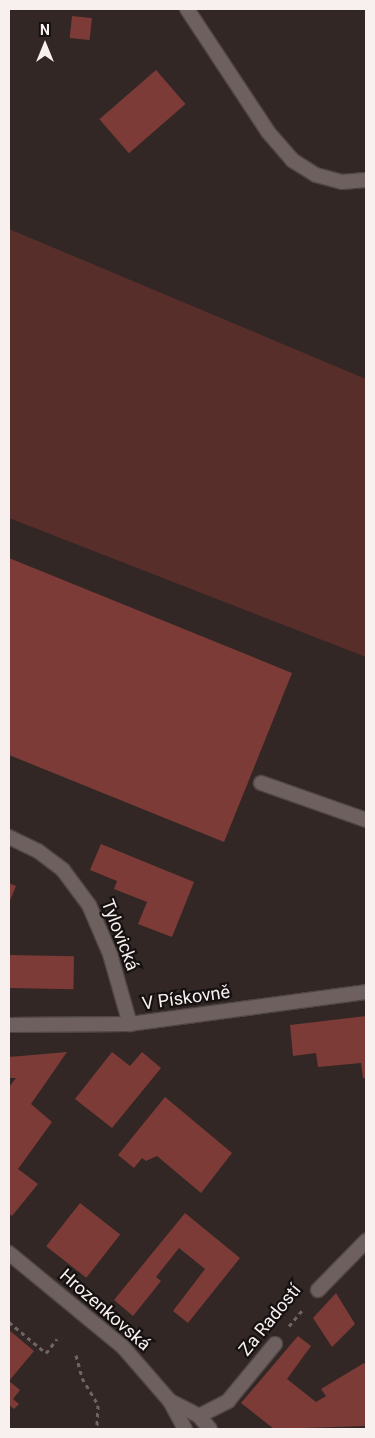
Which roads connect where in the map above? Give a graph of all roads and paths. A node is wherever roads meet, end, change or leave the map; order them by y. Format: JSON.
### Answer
{"nodes":[{"id":1,"x":186,"y":9,"type":"edge"},
{"id":2,"x":366,"y":180,"type":"edge"},
{"id":3,"x":261,"y":783,"type":"dead end"},
{"id":4,"x":366,"y":820,"type":"edge"},
{"id":5,"x":9,"y":837,"type":"edge"},
{"id":6,"x":366,"y":992,"type":"edge"},
{"id":7,"x":130,"y":1024,"type":"junction"},
{"id":8,"x":9,"y":1025,"type":"edge"},
{"id":9,"x":366,"y":1241,"type":"edge"},
{"id":10,"x":9,"y":1253,"type":"edge"},
{"id":11,"x":318,"y":1290,"type":"joint"},
{"id":12,"x":9,"y":1322,"type":"edge"},
{"id":13,"x":57,"y":1339,"type":"dead end"},
{"id":14,"x":275,"y":1344,"type":"joint"},
{"id":15,"x":76,"y":1355,"type":"dead end"},
{"id":16,"x":170,"y":1401,"type":"junction"},
{"id":17,"x":199,"y":1416,"type":"junction"},
{"id":18,"x":97,"y":1428,"type":"dead end"},
{"id":19,"x":187,"y":1429,"type":"edge"},
{"id":20,"x":210,"y":1429,"type":"edge"}],
"edges":[{"from":1,"to":2,"type":"street"},
{"from":3,"to":4,"type":"street"},
{"from":5,"to":7,"type":"street","name":"Tylovická"},
{"from":6,"to":7,"type":"street","name":"V Pískovně"},
{"from":7,"to":8,"type":"street","name":"V Pískovně"},
{"from":9,"to":11,"type":"street","name":"Za Radostí"},
{"from":10,"to":16,"type":"street","name":"Hrozenkovská"},
{"from":11,"to":14,"type":"path","name":"Za Radostí"},
{"from":12,"to":13,"type":"path"},
{"from":14,"to":17,"type":"street","name":"Za Radostí"},
{"from":15,"to":18,"type":"path"},
{"from":16,"to":17,"type":"street","name":"Hrozenkovská"},
{"from":16,"to":19,"type":"street","name":"Hrozenkovská"},
{"from":17,"to":19,"type":"street","name":"Hrozenkovská"},
{"from":17,"to":20,"type":"street","name":"Hrozenkovská"}]}
